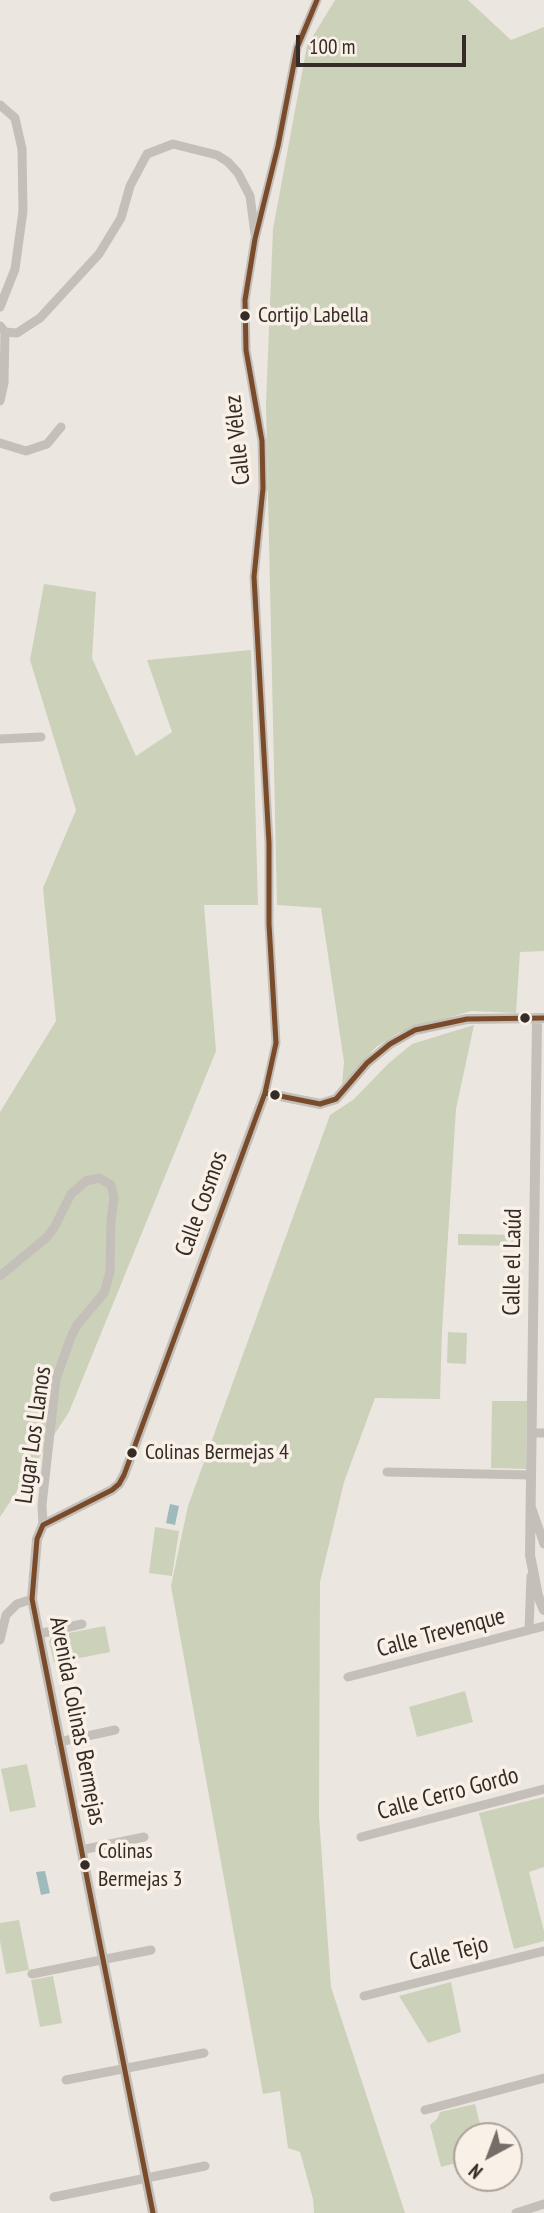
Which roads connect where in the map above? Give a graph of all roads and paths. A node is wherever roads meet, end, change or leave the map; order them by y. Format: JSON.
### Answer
{"nodes":[{"id":1,"x":317,"y":0,"type":"edge"},
{"id":2,"x":0,"y":105,"type":"edge"},
{"id":3,"x":255,"y":239,"type":"junction"},
{"id":4,"x":0,"y":307,"type":"edge"},
{"id":5,"x":2,"y":329,"type":"edge"},
{"id":6,"x":0,"y":401,"type":"edge"},
{"id":7,"x":61,"y":427,"type":"dead end"},
{"id":8,"x":0,"y":443,"type":"edge"},
{"id":9,"x":41,"y":737,"type":"dead end"},
{"id":10,"x":0,"y":739,"type":"edge"},
{"id":11,"x":269,"y":843,"type":"joint"},
{"id":12,"x":540,"y":1018,"type":"edge"},
{"id":13,"x":265,"y":1093,"type":"junction"},
{"id":14,"x":540,"y":1147,"type":"edge"},
{"id":15,"x":0,"y":1276,"type":"edge"},
{"id":16,"x":539,"y":1282,"type":"edge"},
{"id":17,"x":531,"y":1433,"type":"junction"},
{"id":18,"x":544,"y":1433,"type":"edge"},
{"id":19,"x":387,"y":1472,"type":"dead end"},
{"id":20,"x":531,"y":1475,"type":"junction"},
{"id":21,"x":531,"y":1506,"type":"junction"},
{"id":22,"x":43,"y":1525,"type":"junction"},
{"id":23,"x":544,"y":1544,"type":"edge"},
{"id":24,"x":531,"y":1567,"type":"junction"},
{"id":25,"x":32,"y":1599,"type":"junction"},
{"id":26,"x":544,"y":1611,"type":"edge"},
{"id":27,"x":82,"y":1624,"type":"dead end"},
{"id":28,"x":544,"y":1626,"type":"edge"},
{"id":29,"x":529,"y":1630,"type":"junction"},
{"id":30,"x":39,"y":1634,"type":"junction"},
{"id":31,"x":0,"y":1640,"type":"edge"},
{"id":32,"x":348,"y":1677,"type":"dead end"},
{"id":33,"x":115,"y":1730,"type":"dead end"},
{"id":34,"x":60,"y":1742,"type":"junction"},
{"id":35,"x":544,"y":1789,"type":"edge"},
{"id":36,"x":144,"y":1837,"type":"dead end"},
{"id":37,"x":362,"y":1837,"type":"dead end"},
{"id":38,"x":81,"y":1850,"type":"junction"},
{"id":39,"x":151,"y":1951,"type":"dead end"},
{"id":40,"x":544,"y":1951,"type":"edge"},
{"id":41,"x":104,"y":1960,"type":"junction"},
{"id":42,"x":33,"y":1974,"type":"dead end"},
{"id":43,"x":364,"y":1996,"type":"dead end"},
{"id":44,"x":204,"y":2053,"type":"dead end"},
{"id":45,"x":124,"y":2068,"type":"junction"},
{"id":46,"x":544,"y":2078,"type":"edge"},
{"id":47,"x":66,"y":2080,"type":"dead end"},
{"id":48,"x":425,"y":2110,"type":"dead end"},
{"id":49,"x":205,"y":2166,"type":"dead end"},
{"id":50,"x":146,"y":2178,"type":"junction"},
{"id":51,"x":54,"y":2197,"type":"dead end"},
{"id":52,"x":544,"y":2204,"type":"edge"},
{"id":53,"x":153,"y":2213,"type":"edge"},
{"id":54,"x":516,"y":2213,"type":"edge"}],
"edges":[{"from":1,"to":3,"type":"street","name":"Calle Vélez"},
{"from":2,"to":4,"type":"street"},
{"from":3,"to":5,"type":"street"},
{"from":3,"to":11,"type":"street","name":"Calle Vélez"},
{"from":5,"to":6,"type":"street"},
{"from":7,"to":8,"type":"street"},
{"from":9,"to":10,"type":"street"},
{"from":11,"to":13,"type":"street","name":"Calle Cosmos"},
{"from":12,"to":13,"type":"street"},
{"from":12,"to":14,"type":"street","name":"Calle el Laúd"},
{"from":13,"to":22,"type":"street","name":"Calle Cosmos"},
{"from":14,"to":16,"type":"street","name":"Calle el Laúd"},
{"from":15,"to":22,"type":"street","name":"Lugar Los Llanos"},
{"from":16,"to":17,"type":"street","name":"Calle el Laúd"},
{"from":17,"to":18,"type":"street"},
{"from":17,"to":20,"type":"street","name":"Calle el Laúd"},
{"from":19,"to":20,"type":"street"},
{"from":20,"to":21,"type":"street","name":"Calle el Laúd"},
{"from":21,"to":23,"type":"street","name":"Calle el Laúd"},
{"from":21,"to":24,"type":"street","name":"Calle el Laúd"},
{"from":22,"to":25,"type":"street","name":"Avenida Colinas Bermejas"},
{"from":24,"to":26,"type":"street","name":"Calle el Laúd"},
{"from":24,"to":29,"type":"street","name":"Calle el Laúd"},
{"from":25,"to":30,"type":"street","name":"Avenida Colinas Bermejas"},
{"from":25,"to":31,"type":"street"},
{"from":27,"to":30,"type":"street"},
{"from":28,"to":29,"type":"street","name":"Calle Trevenque"},
{"from":29,"to":32,"type":"street","name":"Calle Trevenque"},
{"from":30,"to":34,"type":"street","name":"Avenida Colinas Bermejas"},
{"from":33,"to":34,"type":"street"},
{"from":34,"to":38,"type":"street","name":"Avenida Colinas Bermejas"},
{"from":35,"to":37,"type":"street","name":"Calle Cerro Gordo"},
{"from":36,"to":38,"type":"street"},
{"from":38,"to":41,"type":"street","name":"Avenida Colinas Bermejas"},
{"from":39,"to":41,"type":"street"},
{"from":40,"to":43,"type":"street","name":"Calle Tejo"},
{"from":41,"to":42,"type":"street"},
{"from":41,"to":45,"type":"street","name":"Avenida Colinas Bermejas"},
{"from":44,"to":45,"type":"street"},
{"from":45,"to":47,"type":"street"},
{"from":45,"to":50,"type":"street","name":"Avenida Colinas Bermejas"},
{"from":46,"to":48,"type":"street"},
{"from":49,"to":50,"type":"street"},
{"from":50,"to":51,"type":"street"},
{"from":50,"to":53,"type":"street","name":"Avenida Colinas Bermejas"},
{"from":52,"to":54,"type":"street"}]}
